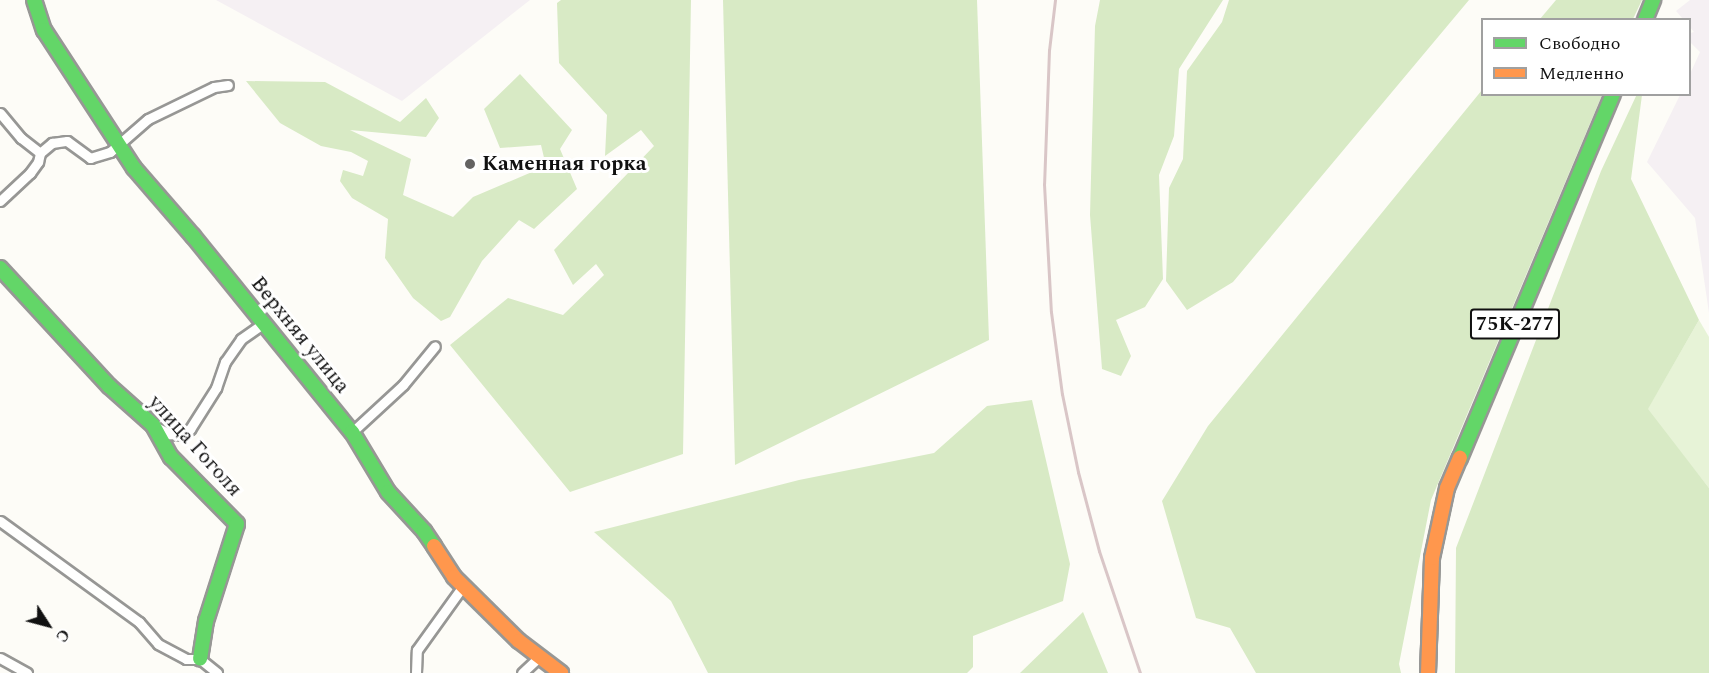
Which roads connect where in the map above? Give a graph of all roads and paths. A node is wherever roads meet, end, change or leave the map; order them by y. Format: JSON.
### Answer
{"nodes":[{"id":1,"x":34,"y":0,"type":"edge"},
{"id":2,"x":1653,"y":0,"type":"edge"},
{"id":3,"x":1645,"y":18,"type":"edge"},
{"id":4,"x":228,"y":85,"type":"dead end"},
{"id":5,"x":1612,"y":96,"type":"edge"},
{"id":6,"x":0,"y":112,"type":"edge"},
{"id":7,"x":119,"y":142,"type":"junction"},
{"id":8,"x":40,"y":153,"type":"junction"},
{"id":9,"x":0,"y":201,"type":"edge"},
{"id":10,"x":0,"y":268,"type":"edge"},
{"id":11,"x":264,"y":323,"type":"junction"},
{"id":12,"x":435,"y":346,"type":"dead end"},
{"id":13,"x":153,"y":425,"type":"junction"},
{"id":14,"x":352,"y":432,"type":"junction"},
{"id":15,"x":0,"y":520,"type":"edge"},
{"id":16,"x":462,"y":586,"type":"junction"},
{"id":17,"x":539,"y":657,"type":"junction"},
{"id":18,"x":0,"y":658,"type":"edge"},
{"id":19,"x":200,"y":659,"type":"junction"},
{"id":20,"x":27,"y":673,"type":"edge"},
{"id":21,"x":217,"y":673,"type":"edge"},
{"id":22,"x":416,"y":673,"type":"edge"},
{"id":23,"x":522,"y":673,"type":"edge"},
{"id":24,"x":561,"y":673,"type":"edge"},
{"id":25,"x":1428,"y":673,"type":"edge"}],
"edges":[{"from":1,"to":7,"type":"street","name":"Верхняя улица"},
{"from":2,"to":3,"type":"street"},
{"from":4,"to":7,"type":"street"},
{"from":5,"to":25,"type":"street","number":"75К-277"},
{"from":6,"to":8,"type":"street"},
{"from":7,"to":8,"type":"street"},
{"from":7,"to":11,"type":"street","name":"Верхняя улица"},
{"from":8,"to":9,"type":"street"},
{"from":10,"to":13,"type":"street","name":"улица Гоголя"},
{"from":11,"to":13,"type":"street"},
{"from":11,"to":14,"type":"street","name":"Верхняя улица"},
{"from":12,"to":14,"type":"street"},
{"from":13,"to":19,"type":"street","name":"улица Гоголя"},
{"from":14,"to":16,"type":"street","name":"Верхняя улица"},
{"from":15,"to":19,"type":"street"},
{"from":16,"to":17,"type":"street","name":"Верхняя улица"},
{"from":16,"to":22,"type":"street"},
{"from":17,"to":23,"type":"street"},
{"from":17,"to":24,"type":"street","name":"Верхняя улица"},
{"from":18,"to":20,"type":"street"},
{"from":19,"to":21,"type":"street"}]}
